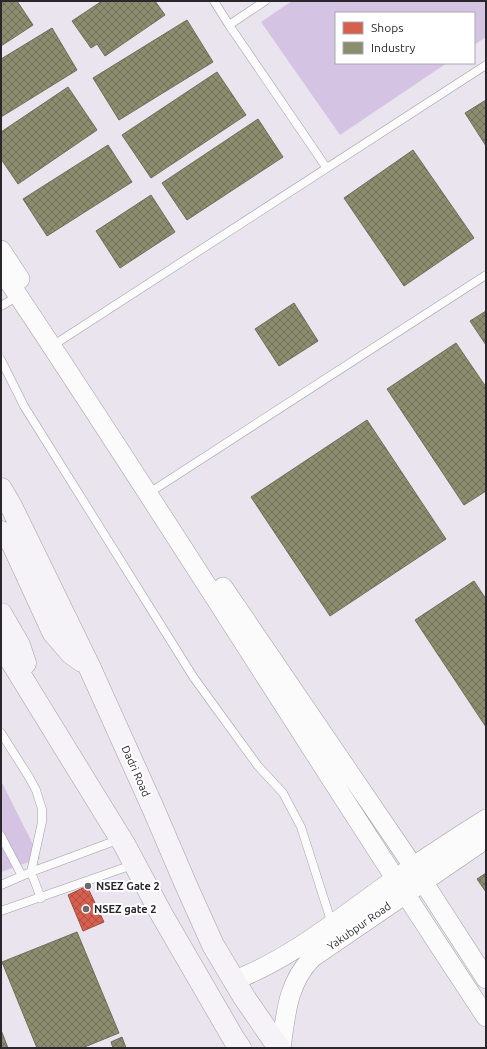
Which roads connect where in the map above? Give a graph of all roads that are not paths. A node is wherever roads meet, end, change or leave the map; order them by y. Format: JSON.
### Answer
{"nodes":[{"id":1,"x":214,"y":1,"type":"edge"},
{"id":2,"x":265,"y":1,"type":"edge"},
{"id":3,"x":229,"y":25,"type":"junction"},
{"id":4,"x":486,"y":64,"type":"edge"},
{"id":5,"x":326,"y":167,"type":"junction"},
{"id":6,"x":1,"y":250,"type":"edge"},
{"id":7,"x":1,"y":270,"type":"edge"},
{"id":8,"x":486,"y":275,"type":"edge"},
{"id":9,"x":18,"y":296,"type":"junction"},
{"id":10,"x":1,"y":306,"type":"edge"},
{"id":11,"x":56,"y":343,"type":"junction"},
{"id":12,"x":1,"y":360,"type":"edge"},
{"id":13,"x":1,"y":489,"type":"edge"},
{"id":14,"x":153,"y":491,"type":"junction"},
{"id":15,"x":1,"y":532,"type":"edge"},
{"id":16,"x":1,"y":614,"type":"edge"},
{"id":17,"x":1,"y":644,"type":"edge"},
{"id":18,"x":89,"y":666,"type":"junction"},
{"id":19,"x":30,"y":691,"type":"junction"},
{"id":20,"x":1,"y":733,"type":"edge"},
{"id":21,"x":486,"y":818,"type":"edge"},
{"id":22,"x":1,"y":836,"type":"edge"},
{"id":23,"x":121,"y":838,"type":"junction"},
{"id":24,"x":486,"y":839,"type":"edge"},
{"id":25,"x":136,"y":864,"type":"junction"},
{"id":26,"x":31,"y":872,"type":"junction"},
{"id":27,"x":418,"y":873,"type":"junction"},
{"id":28,"x":22,"y":876,"type":"junction"},
{"id":29,"x":1,"y":885,"type":"edge"},
{"id":30,"x":400,"y":887,"type":"junction"},
{"id":31,"x":41,"y":898,"type":"junction"},
{"id":32,"x":1,"y":912,"type":"edge"},
{"id":33,"x":332,"y":924,"type":"junction"},
{"id":34,"x":486,"y":979,"type":"edge"},
{"id":35,"x":235,"y":980,"type":"junction"},
{"id":36,"x":486,"y":1017,"type":"edge"},
{"id":37,"x":240,"y":1048,"type":"edge"},
{"id":38,"x":280,"y":1048,"type":"edge"}],
"edges":[{"from":1,"to":3,"type":"lane"},
{"from":2,"to":3,"type":"lane"},
{"from":3,"to":5,"type":"lane"},
{"from":4,"to":5,"type":"lane"},
{"from":5,"to":11,"type":"lane"},
{"from":6,"to":11,"type":"street"},
{"from":7,"to":9,"type":"street"},
{"from":8,"to":14,"type":"lane"},
{"from":9,"to":10,"type":"lane"},
{"from":9,"to":11,"type":"street"},
{"from":11,"to":14,"type":"street"},
{"from":12,"to":33,"type":"lane"},
{"from":13,"to":18,"type":"main road","name":"Dadri Road"},
{"from":14,"to":27,"type":"street"},
{"from":14,"to":30,"type":"street"},
{"from":15,"to":18,"type":"main road"},
{"from":16,"to":19,"type":"main road"},
{"from":17,"to":19,"type":"main road"},
{"from":18,"to":35,"type":"main road","name":"Dadri Road"},
{"from":19,"to":23,"type":"main road"},
{"from":20,"to":26,"type":"lane"},
{"from":21,"to":27,"type":"street","name":"Yakubpur Road"},
{"from":22,"to":28,"type":"lane"},
{"from":23,"to":25,"type":"main road"},
{"from":23,"to":26,"type":"lane"},
{"from":24,"to":27,"type":"street","name":"Yakubpur Road"},
{"from":25,"to":31,"type":"lane"},
{"from":25,"to":37,"type":"main road"},
{"from":26,"to":28,"type":"lane"},
{"from":26,"to":31,"type":"lane"},
{"from":27,"to":30,"type":"street","name":"Yakubpur Road"},
{"from":27,"to":34,"type":"street"},
{"from":28,"to":29,"type":"lane"},
{"from":30,"to":33,"type":"street","name":"Yakubpur Road"},
{"from":30,"to":36,"type":"street"},
{"from":30,"to":38,"type":"street","name":"Yakubpur Road"},
{"from":31,"to":32,"type":"lane"},
{"from":33,"to":35,"type":"street","name":"Yakubpur Road"},
{"from":35,"to":38,"type":"main road","name":"Dadri Road"}]}
